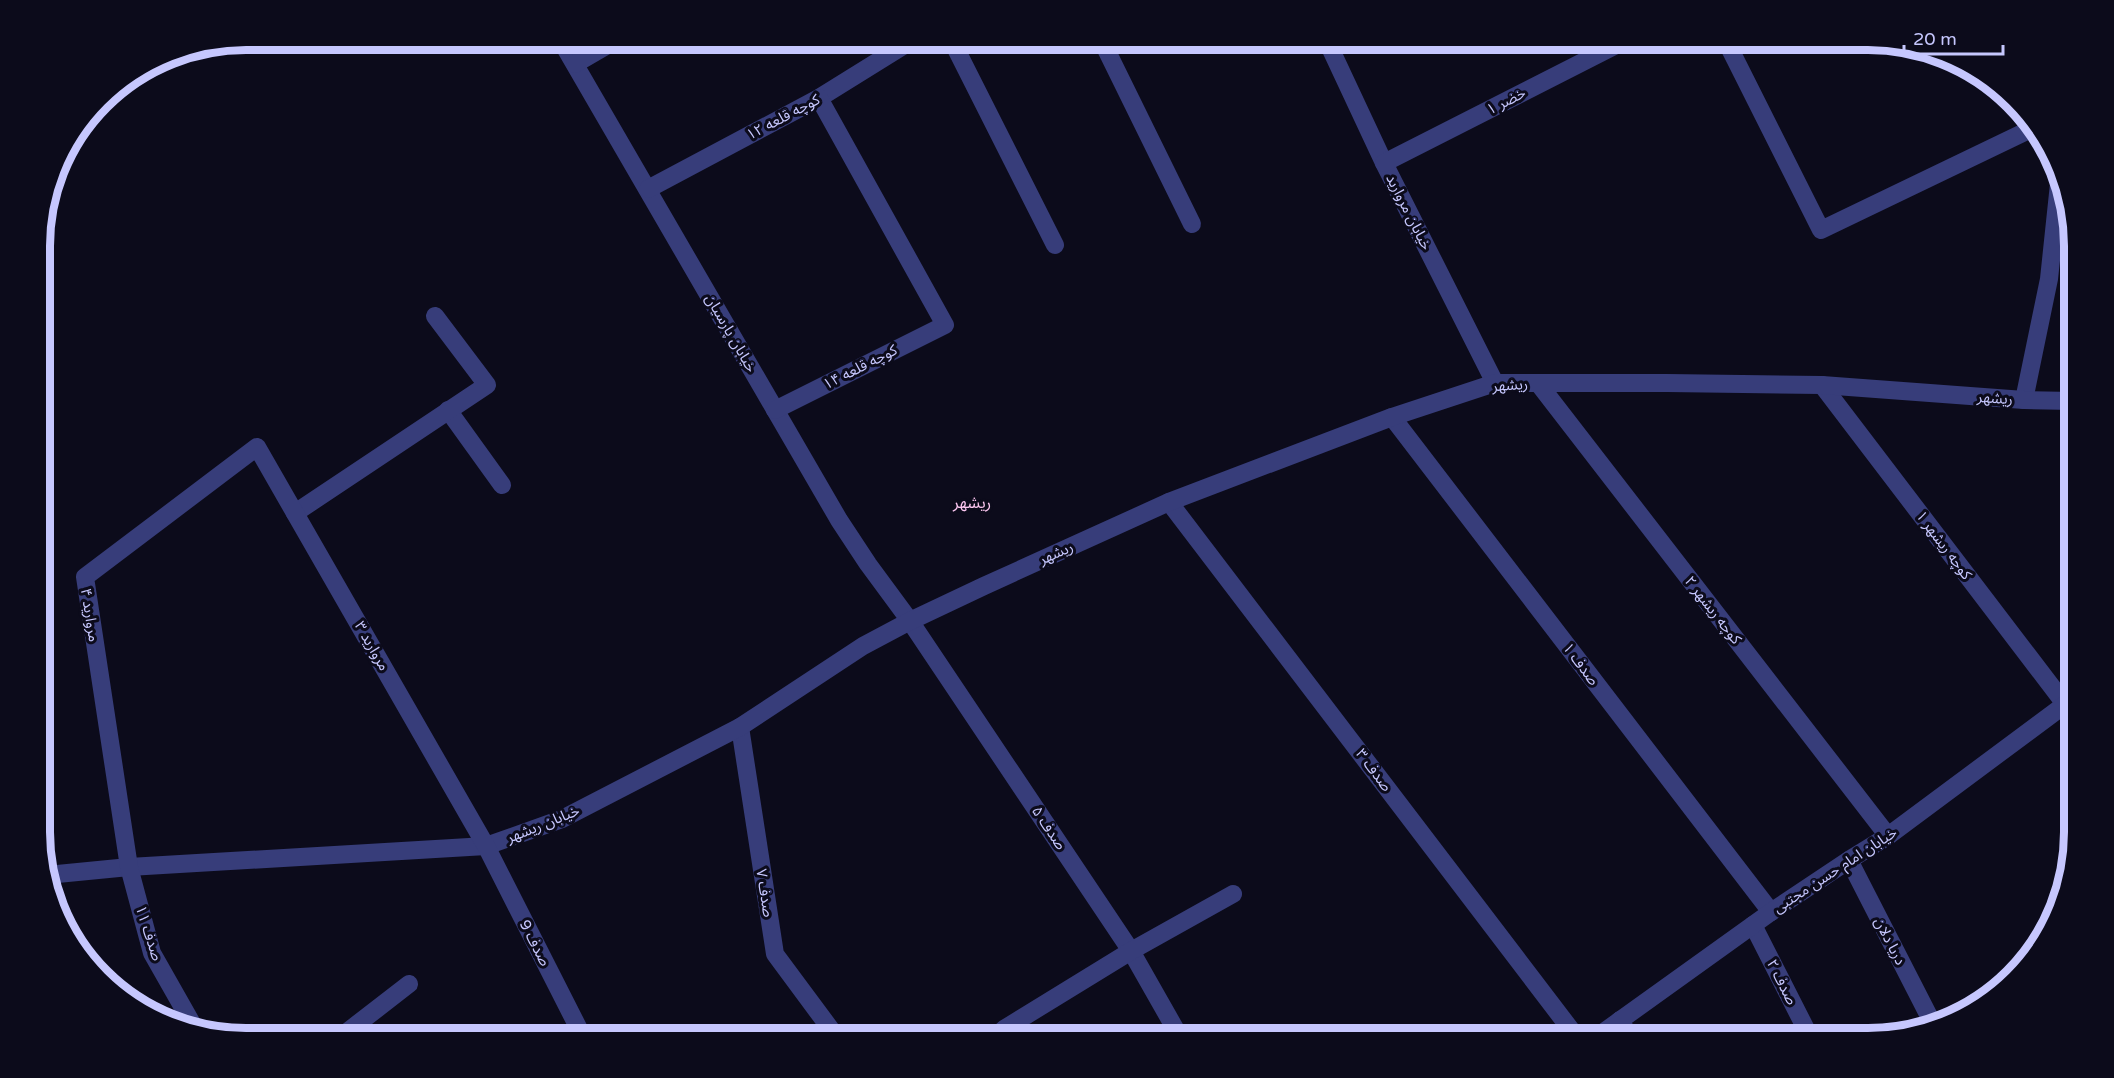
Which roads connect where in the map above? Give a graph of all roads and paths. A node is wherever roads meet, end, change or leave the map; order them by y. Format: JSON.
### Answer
{"nodes":[{"id":1,"x":567,"y":50,"type":"edge"},
{"id":2,"x":599,"y":50,"type":"edge"},
{"id":3,"x":896,"y":50,"type":"edge"},
{"id":4,"x":956,"y":50,"type":"edge"},
{"id":5,"x":1106,"y":50,"type":"edge"},
{"id":6,"x":1331,"y":50,"type":"edge"},
{"id":7,"x":1606,"y":50,"type":"edge"},
{"id":8,"x":1731,"y":50,"type":"edge"},
{"id":9,"x":575,"y":64,"type":"junction"},
{"id":10,"x":819,"y":98,"type":"junction"},
{"id":11,"x":2027,"y":131,"type":"edge"},
{"id":12,"x":1384,"y":163,"type":"junction"},
{"id":13,"x":648,"y":189,"type":"junction"},
{"id":14,"x":2058,"y":195,"type":"edge"},
{"id":15,"x":1192,"y":224,"type":"dead end"},
{"id":16,"x":1054,"y":245,"type":"dead end"},
{"id":17,"x":435,"y":316,"type":"dead end"},
{"id":18,"x":1495,"y":383,"type":"junction"},
{"id":19,"x":1538,"y":383,"type":"junction"},
{"id":20,"x":1822,"y":385,"type":"junction"},
{"id":21,"x":2024,"y":400,"type":"junction"},
{"id":22,"x":2064,"y":401,"type":"edge"},
{"id":23,"x":448,"y":410,"type":"junction"},
{"id":24,"x":775,"y":410,"type":"junction"},
{"id":25,"x":1392,"y":417,"type":"junction"},
{"id":26,"x":257,"y":447,"type":"joint"},
{"id":27,"x":502,"y":485,"type":"dead end"},
{"id":28,"x":1169,"y":502,"type":"junction"},
{"id":29,"x":295,"y":513,"type":"junction"},
{"id":30,"x":984,"y":586,"type":"joint"},
{"id":31,"x":910,"y":621,"type":"junction"},
{"id":32,"x":2064,"y":693,"type":"edge"},
{"id":33,"x":2064,"y":705,"type":"edge"},
{"id":34,"x":740,"y":727,"type":"junction"},
{"id":35,"x":1888,"y":836,"type":"junction"},
{"id":36,"x":486,"y":846,"type":"junction"},
{"id":37,"x":1849,"y":860,"type":"junction"},
{"id":38,"x":129,"y":867,"type":"junction"},
{"id":39,"x":54,"y":874,"type":"edge"},
{"id":40,"x":1233,"y":894,"type":"dead end"},
{"id":41,"x":1771,"y":912,"type":"junction"},
{"id":42,"x":1753,"y":925,"type":"junction"},
{"id":43,"x":1131,"y":951,"type":"junction"},
{"id":44,"x":410,"y":984,"type":"dead end"},
{"id":45,"x":1930,"y":1019,"type":"edge"},
{"id":46,"x":190,"y":1020,"type":"edge"},
{"id":47,"x":1620,"y":1020,"type":"junction"},
{"id":48,"x":352,"y":1028,"type":"edge"},
{"id":49,"x":578,"y":1028,"type":"edge"},
{"id":50,"x":830,"y":1028,"type":"edge"},
{"id":51,"x":1006,"y":1028,"type":"edge"},
{"id":52,"x":1175,"y":1028,"type":"edge"},
{"id":53,"x":1570,"y":1028,"type":"edge"},
{"id":54,"x":1609,"y":1028,"type":"edge"},
{"id":55,"x":1625,"y":1028,"type":"edge"},
{"id":56,"x":1805,"y":1028,"type":"edge"}],
"edges":[{"from":1,"to":9,"type":"street","name":"خیابان پارسیان"},
{"from":2,"to":9,"type":"street"},
{"from":3,"to":10,"type":"street","name":"کوچه قلعه ۱۲"},
{"from":4,"to":16,"type":"street"},
{"from":5,"to":15,"type":"street"},
{"from":6,"to":12,"type":"street","name":"خیابان مروارید"},
{"from":7,"to":12,"type":"street","name":"خضر ۱"},
{"from":8,"to":11,"type":"street"},
{"from":9,"to":13,"type":"street","name":"خیابان پارسیان"},
{"from":10,"to":13,"type":"street","name":"کوچه قلعه ۱۲"},
{"from":10,"to":24,"type":"street","name":"کوچه قلعه ۱۴"},
{"from":12,"to":18,"type":"street","name":"خیابان مروارید"},
{"from":13,"to":24,"type":"street","name":"خیابان پارسیان"},
{"from":14,"to":21,"type":"street"},
{"from":17,"to":23,"type":"street"},
{"from":18,"to":19,"type":"street","name":"ریشهر"},
{"from":18,"to":25,"type":"street","name":"ریشهر"},
{"from":19,"to":20,"type":"street","name":"ریشهر"},
{"from":19,"to":35,"type":"street","name":"کوچه ریشهر ۲"},
{"from":20,"to":21,"type":"street","name":"ریشهر"},
{"from":20,"to":32,"type":"street","name":"کوچه ریشهر ۱"},
{"from":21,"to":22,"type":"street","name":"ریشهر"},
{"from":23,"to":27,"type":"street"},
{"from":23,"to":29,"type":"street"},
{"from":24,"to":31,"type":"street","name":"خیابان پارسیان"},
{"from":25,"to":28,"type":"street","name":"ریشهر"},
{"from":25,"to":41,"type":"street","name":"صدف ۱"},
{"from":26,"to":29,"type":"street","name":"مروارید ۳"},
{"from":26,"to":38,"type":"street","name":"مروارید ۴"},
{"from":28,"to":30,"type":"street","name":"ریشهر"},
{"from":28,"to":53,"type":"street","name":"صدف ۳"},
{"from":29,"to":36,"type":"street","name":"مروارید ۳"},
{"from":30,"to":31,"type":"street","name":"خیابان ریشهر"},
{"from":31,"to":34,"type":"street","name":"خیابان ریشهر"},
{"from":31,"to":43,"type":"street","name":"صدف ۵"},
{"from":33,"to":35,"type":"street","name":"خیابان امام حسن مجتبی"},
{"from":34,"to":36,"type":"street","name":"خیابان ریشهر"},
{"from":34,"to":50,"type":"street","name":"صدف ۷"},
{"from":35,"to":37,"type":"street","name":"خیابان امام حسن مجتبی"},
{"from":36,"to":38,"type":"street","name":"خیابان ریشهر"},
{"from":36,"to":49,"type":"street","name":"صدف 9"},
{"from":37,"to":41,"type":"street","name":"خیابان امام حسن مجتبی"},
{"from":37,"to":45,"type":"street","name":"دریا دلان"},
{"from":38,"to":39,"type":"street","name":"خیابان ریشهر"},
{"from":38,"to":46,"type":"street","name":"صدف ۱۱"},
{"from":40,"to":43,"type":"street"},
{"from":41,"to":42,"type":"street","name":"خیابان امام حسن مجتبی"},
{"from":42,"to":47,"type":"street","name":"خیابان امام حسن مجتبی"},
{"from":42,"to":56,"type":"street","name":"صدف ۲"},
{"from":43,"to":51,"type":"street"},
{"from":43,"to":52,"type":"street","name":"صدف ۵"},
{"from":44,"to":48,"type":"street"},
{"from":47,"to":54,"type":"street","name":"خیابان امام حسن مجتبی"},
{"from":47,"to":55,"type":"street"}]}
